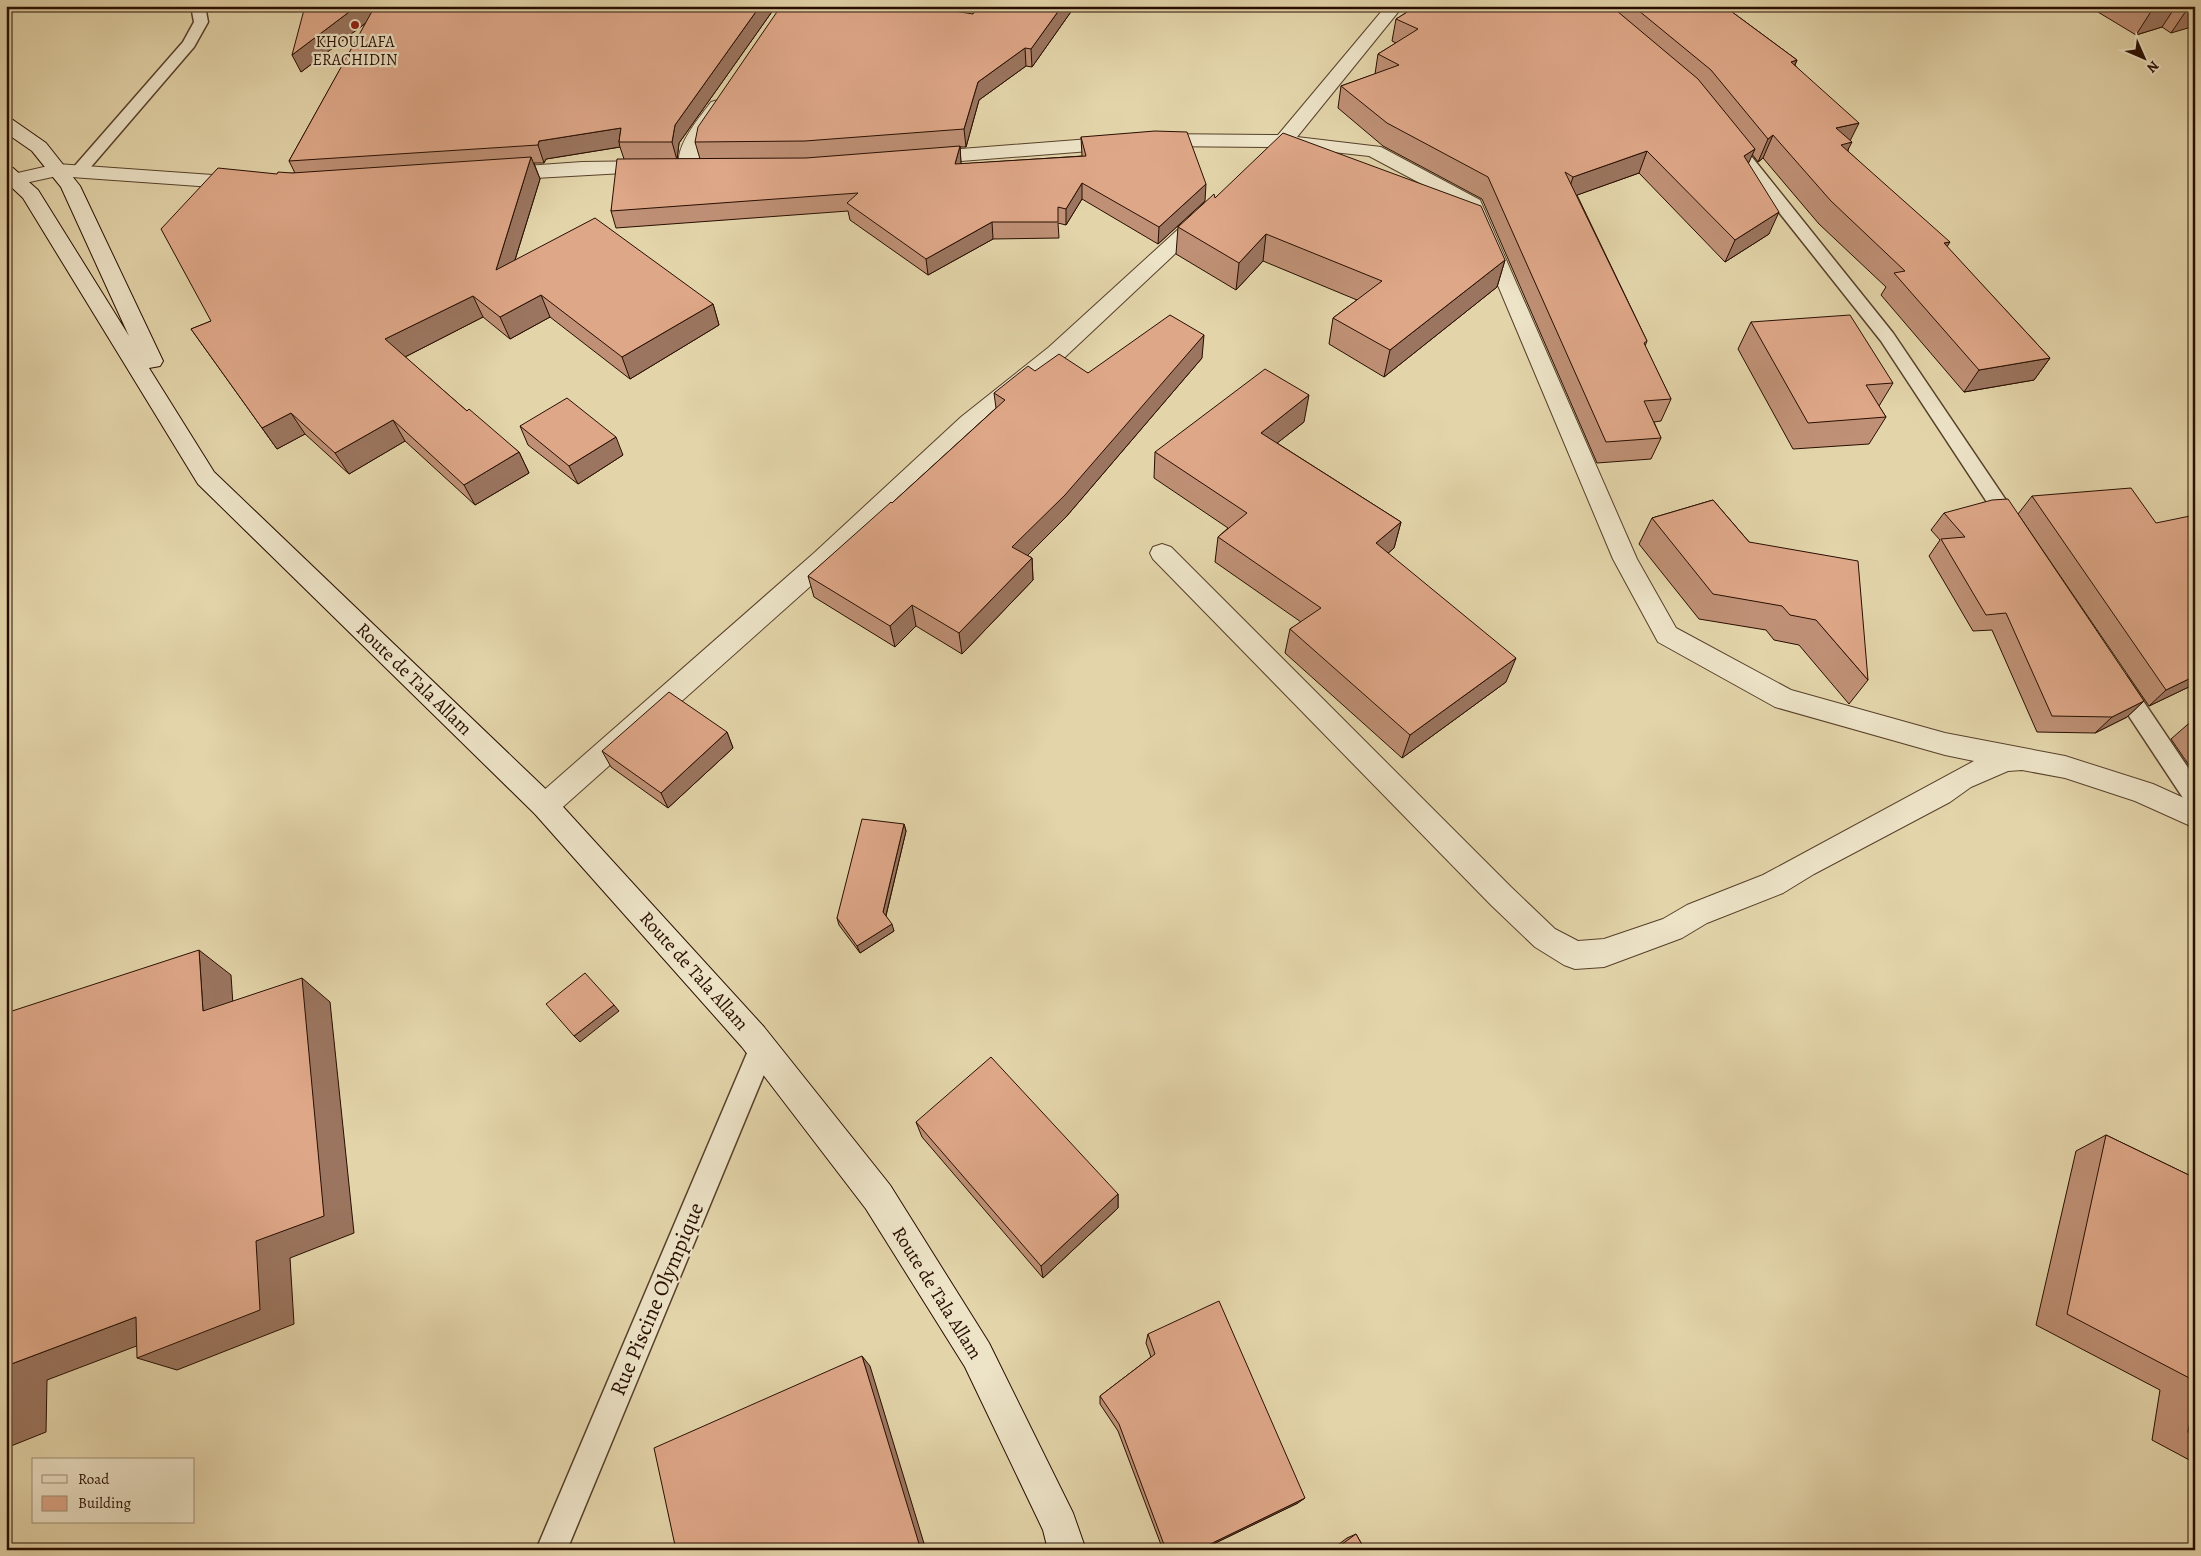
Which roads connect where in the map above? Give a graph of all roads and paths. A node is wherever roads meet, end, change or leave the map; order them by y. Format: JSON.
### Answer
{"nodes":[{"id":1,"x":198,"y":6,"type":"edge"},
{"id":2,"x":1395,"y":6,"type":"edge"},
{"id":3,"x":728,"y":91,"type":"edge"},
{"id":4,"x":6,"y":124,"type":"edge"},
{"id":5,"x":1721,"y":128,"type":"edge"},
{"id":6,"x":1283,"y":142,"type":"junction"},
{"id":7,"x":908,"y":159,"type":"edge"},
{"id":8,"x":1259,"y":163,"type":"edge"},
{"id":9,"x":67,"y":171,"type":"junction"},
{"id":10,"x":483,"y":175,"type":"edge"},
{"id":11,"x":11,"y":176,"type":"edge"},
{"id":12,"x":256,"y":184,"type":"edge"},
{"id":13,"x":1217,"y":203,"type":"edge"},
{"id":14,"x":206,"y":478,"type":"junction"},
{"id":15,"x":2024,"y":542,"type":"edge"},
{"id":16,"x":1162,"y":553,"type":"dead end"},
{"id":17,"x":2107,"y":665,"type":"edge"},
{"id":18,"x":2037,"y":762,"type":"junction"},
{"id":19,"x":2195,"y":797,"type":"edge"},
{"id":20,"x":545,"y":806,"type":"junction"},
{"id":21,"x":2195,"y":816,"type":"edge"},
{"id":22,"x":762,"y":1048,"type":"junction"},
{"id":23,"x":551,"y":1550,"type":"edge"},
{"id":24,"x":1068,"y":1550,"type":"edge"}],
"edges":[{"from":1,"to":9,"type":"lane"},
{"from":2,"to":6,"type":"street"},
{"from":3,"to":10,"type":"street"},
{"from":4,"to":9,"type":"street"},
{"from":5,"to":15,"type":"lane"},
{"from":6,"to":7,"type":"street"},
{"from":6,"to":8,"type":"street"},
{"from":6,"to":18,"type":"street"},
{"from":9,"to":11,"type":"street"},
{"from":9,"to":12,"type":"street"},
{"from":9,"to":14,"type":"street"},
{"from":11,"to":14,"type":"street"},
{"from":13,"to":20,"type":"street"},
{"from":14,"to":20,"type":"street","name":"Route de Tala Allam"},
{"from":16,"to":18,"type":"street"},
{"from":17,"to":19,"type":"lane"},
{"from":18,"to":21,"type":"street"},
{"from":20,"to":22,"type":"street","name":"Route de Tala Allam"},
{"from":22,"to":23,"type":"lane","name":"Rue Piscine Olympique"},
{"from":22,"to":24,"type":"street","name":"Route de Tala Allam"}]}
